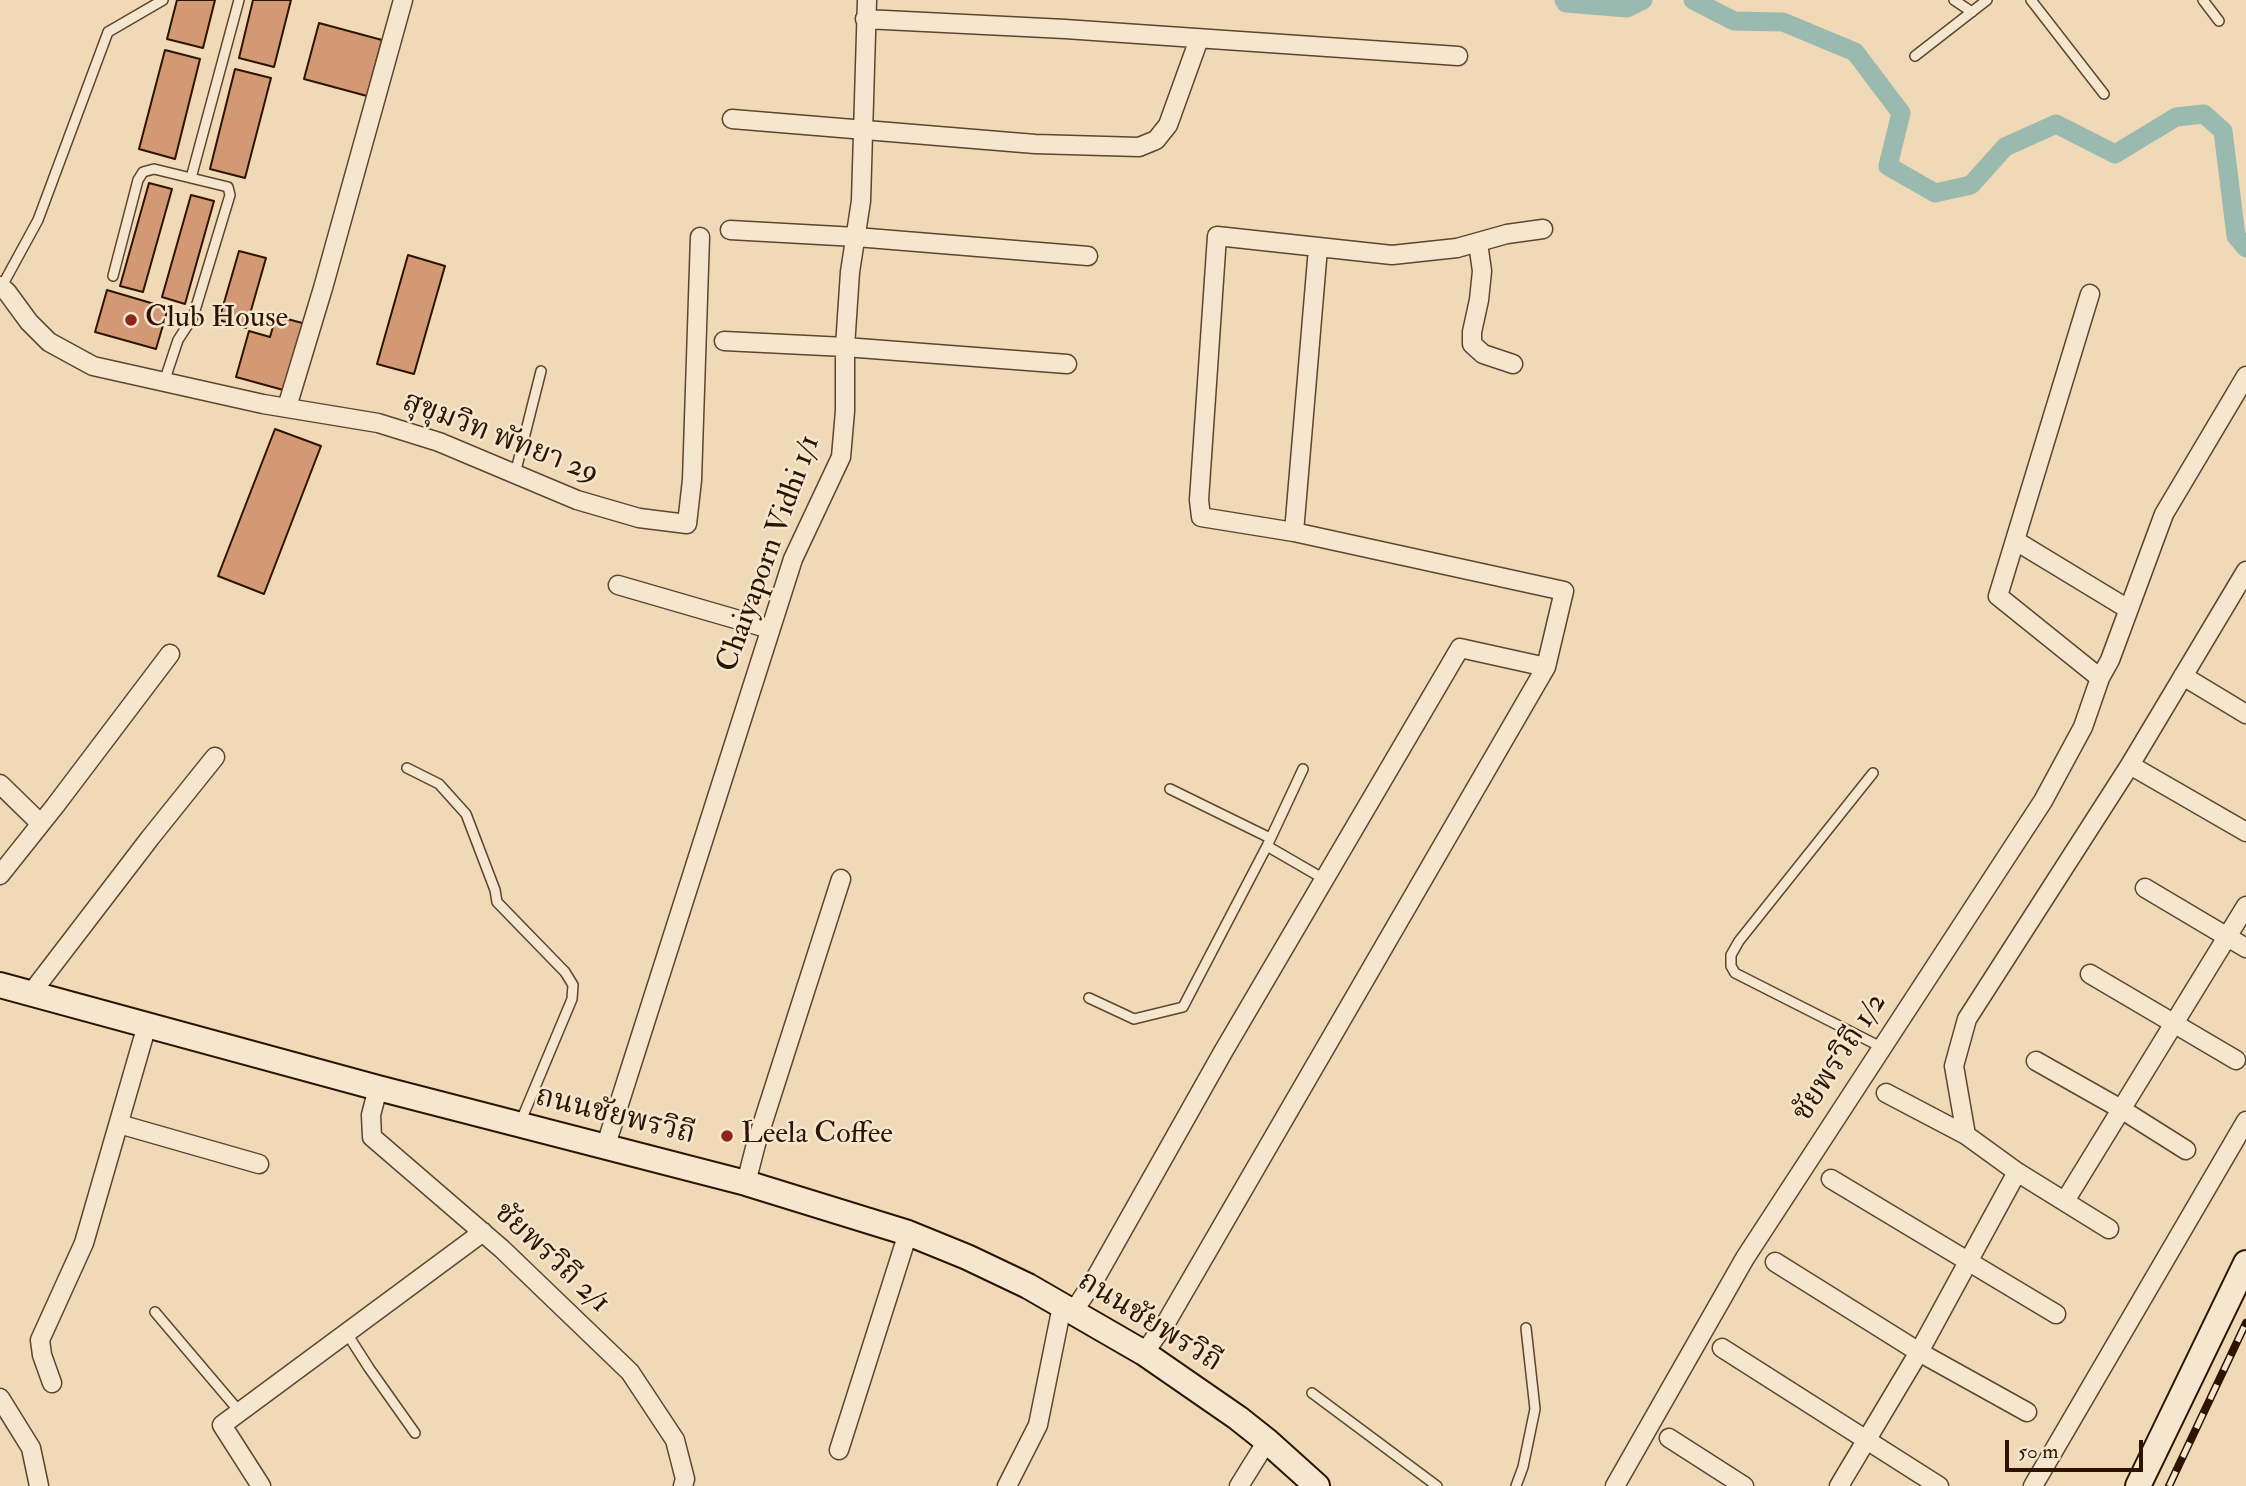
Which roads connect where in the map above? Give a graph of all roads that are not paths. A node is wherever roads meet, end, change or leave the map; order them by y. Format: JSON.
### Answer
{"nodes":[{"id":1,"x":239,"y":0,"type":"edge"},
{"id":2,"x":403,"y":0,"type":"edge"},
{"id":3,"x":867,"y":0,"type":"edge"},
{"id":4,"x":1954,"y":0,"type":"edge"},
{"id":5,"x":1987,"y":0,"type":"edge"},
{"id":6,"x":2031,"y":0,"type":"edge"},
{"id":7,"x":2203,"y":0,"type":"edge"},
{"id":8,"x":163,"y":1,"type":"edge"},
{"id":9,"x":1972,"y":12,"type":"junction"},
{"id":10,"x":865,"y":19,"type":"junction"},
{"id":11,"x":2219,"y":21,"type":"dead end"},
{"id":12,"x":1199,"y":38,"type":"junction"},
{"id":13,"x":1915,"y":56,"type":"dead end"},
{"id":14,"x":1458,"y":57,"type":"dead end"},
{"id":15,"x":2104,"y":94,"type":"dead end"},
{"id":16,"x":732,"y":119,"type":"dead end"},
{"id":17,"x":863,"y":130,"type":"junction"},
{"id":18,"x":191,"y":178,"type":"junction"},
{"id":19,"x":1543,"y":229,"type":"dead end"},
{"id":20,"x":730,"y":230,"type":"dead end"},
{"id":21,"x":700,"y":237,"type":"dead end"},
{"id":22,"x":856,"y":237,"type":"junction"},
{"id":23,"x":1478,"y":243,"type":"junction"},
{"id":24,"x":1318,"y":248,"type":"junction"},
{"id":25,"x":1088,"y":256,"type":"dead end"},
{"id":26,"x":113,"y":276,"type":"dead end"},
{"id":27,"x":1,"y":286,"type":"edge"},
{"id":28,"x":2090,"y":293,"type":"dead end"},
{"id":29,"x":724,"y":341,"type":"dead end"},
{"id":30,"x":845,"y":347,"type":"junction"},
{"id":31,"x":1067,"y":364,"type":"dead end"},
{"id":32,"x":1513,"y":364,"type":"dead end"},
{"id":33,"x":541,"y":371,"type":"dead end"},
{"id":34,"x":2246,"y":376,"type":"edge"},
{"id":35,"x":164,"y":382,"type":"junction"},
{"id":36,"x":287,"y":407,"type":"junction"},
{"id":37,"x":515,"y":474,"type":"junction"},
{"id":38,"x":1294,"y":532,"type":"junction"},
{"id":39,"x":2016,"y":541,"type":"junction"},
{"id":40,"x":2246,"y":571,"type":"edge"},
{"id":41,"x":618,"y":585,"type":"dead end"},
{"id":42,"x":2241,"y":592,"type":"edge"},
{"id":43,"x":2128,"y":610,"type":"junction"},
{"id":44,"x":770,"y":629,"type":"junction"},
{"id":45,"x":170,"y":654,"type":"dead end"},
{"id":46,"x":1546,"y":667,"type":"junction"},
{"id":47,"x":2183,"y":676,"type":"junction"},
{"id":48,"x":2100,"y":678,"type":"junction"},
{"id":49,"x":2246,"y":714,"type":"edge"},
{"id":50,"x":215,"y":757,"type":"dead end"},
{"id":51,"x":2130,"y":765,"type":"junction"},
{"id":52,"x":407,"y":768,"type":"dead end"},
{"id":53,"x":1303,"y":769,"type":"dead end"},
{"id":54,"x":1873,"y":773,"type":"dead end"},
{"id":55,"x":0,"y":785,"type":"edge"},
{"id":56,"x":1170,"y":789,"type":"dead end"},
{"id":57,"x":0,"y":800,"type":"edge"},
{"id":58,"x":22,"y":807,"type":"junction"},
{"id":59,"x":40,"y":823,"type":"junction"},
{"id":60,"x":2246,"y":832,"type":"edge"},
{"id":61,"x":1269,"y":842,"type":"junction"},
{"id":62,"x":4,"y":865,"type":"edge"},
{"id":63,"x":841,"y":879,"type":"dead end"},
{"id":64,"x":1324,"y":879,"type":"junction"},
{"id":65,"x":2145,"y":888,"type":"dead end"},
{"id":66,"x":2246,"y":906,"type":"edge"},
{"id":67,"x":2227,"y":937,"type":"junction"},
{"id":68,"x":2246,"y":948,"type":"edge"},
{"id":69,"x":2090,"y":974,"type":"dead end"},
{"id":70,"x":0,"y":985,"type":"edge"},
{"id":71,"x":32,"y":992,"type":"junction"},
{"id":72,"x":1089,"y":998,"type":"dead end"},
{"id":73,"x":2175,"y":1024,"type":"junction"},
{"id":74,"x":148,"y":1025,"type":"junction"},
{"id":75,"x":1881,"y":1047,"type":"junction"},
{"id":76,"x":2236,"y":1060,"type":"dead end"},
{"id":77,"x":2036,"y":1061,"type":"dead end"},
{"id":78,"x":379,"y":1088,"type":"junction"},
{"id":79,"x":1886,"y":1093,"type":"dead end"},
{"id":80,"x":2121,"y":1109,"type":"junction"},
{"id":81,"x":2246,"y":1121,"type":"edge"},
{"id":82,"x":119,"y":1124,"type":"junction"},
{"id":83,"x":519,"y":1125,"type":"junction"},
{"id":84,"x":1966,"y":1135,"type":"junction"},
{"id":85,"x":605,"y":1147,"type":"junction"},
{"id":86,"x":2186,"y":1150,"type":"dead end"},
{"id":87,"x":259,"y":1164,"type":"dead end"},
{"id":88,"x":2017,"y":1172,"type":"junction"},
{"id":89,"x":1831,"y":1179,"type":"dead end"},
{"id":90,"x":746,"y":1183,"type":"junction"},
{"id":91,"x":2065,"y":1201,"type":"junction"},
{"id":92,"x":2109,"y":1229,"type":"dead end"},
{"id":93,"x":483,"y":1232,"type":"junction"},
{"id":94,"x":908,"y":1233,"type":"junction"},
{"id":95,"x":1775,"y":1262,"type":"dead end"},
{"id":96,"x":1968,"y":1262,"type":"junction"},
{"id":97,"x":2246,"y":1263,"type":"edge"},
{"id":98,"x":1068,"y":1309,"type":"junction"},
{"id":99,"x":155,"y":1312,"type":"dead end"},
{"id":100,"x":2056,"y":1314,"type":"dead end"},
{"id":101,"x":1527,"y":1328,"type":"dead end"},
{"id":102,"x":346,"y":1332,"type":"junction"},
{"id":103,"x":1722,"y":1348,"type":"dead end"},
{"id":104,"x":1919,"y":1352,"type":"junction"},
{"id":105,"x":1144,"y":1353,"type":"junction"},
{"id":106,"x":52,"y":1383,"type":"dead end"},
{"id":107,"x":1312,"y":1393,"type":"dead end"},
{"id":108,"x":0,"y":1398,"type":"edge"},
{"id":109,"x":239,"y":1411,"type":"junction"},
{"id":110,"x":2027,"y":1412,"type":"dead end"},
{"id":111,"x":415,"y":1433,"type":"dead end"},
{"id":112,"x":1669,"y":1438,"type":"dead end"},
{"id":113,"x":1866,"y":1439,"type":"junction"},
{"id":114,"x":1267,"y":1441,"type":"junction"},
{"id":115,"x":839,"y":1450,"type":"dead end"},
{"id":116,"x":39,"y":1486,"type":"edge"},
{"id":117,"x":261,"y":1486,"type":"edge"},
{"id":118,"x":683,"y":1486,"type":"edge"},
{"id":119,"x":1007,"y":1486,"type":"edge"},
{"id":120,"x":1239,"y":1486,"type":"edge"},
{"id":121,"x":1317,"y":1486,"type":"edge"},
{"id":122,"x":1437,"y":1486,"type":"edge"},
{"id":123,"x":1516,"y":1486,"type":"edge"},
{"id":124,"x":1615,"y":1486,"type":"edge"},
{"id":125,"x":1744,"y":1486,"type":"edge"},
{"id":126,"x":1839,"y":1486,"type":"edge"},
{"id":127,"x":1938,"y":1486,"type":"edge"},
{"id":128,"x":2033,"y":1486,"type":"edge"},
{"id":129,"x":2138,"y":1486,"type":"edge"}],
"edges":[{"from":1,"to":18,"type":"lane"},
{"from":2,"to":36,"type":"street"},
{"from":3,"to":10,"type":"street","name":"Chaiyaporn Vidhi 1/1"},
{"from":4,"to":9,"type":"lane"},
{"from":5,"to":9,"type":"lane"},
{"from":6,"to":15,"type":"lane"},
{"from":7,"to":11,"type":"lane"},
{"from":8,"to":27,"type":"lane"},
{"from":9,"to":13,"type":"lane"},
{"from":10,"to":12,"type":"street"},
{"from":10,"to":17,"type":"street","name":"Chaiyaporn Vidhi 1/1"},
{"from":12,"to":14,"type":"street"},
{"from":12,"to":17,"type":"street"},
{"from":16,"to":17,"type":"street"},
{"from":17,"to":22,"type":"street","name":"Chaiyaporn Vidhi 1/1"},
{"from":18,"to":26,"type":"lane"},
{"from":18,"to":35,"type":"lane"},
{"from":19,"to":23,"type":"street"},
{"from":20,"to":22,"type":"street"},
{"from":21,"to":37,"type":"street","name":"สุขุมวิท พัทยา 29"},
{"from":22,"to":25,"type":"street"},
{"from":22,"to":30,"type":"street","name":"Chaiyaporn Vidhi 1/1"},
{"from":23,"to":24,"type":"street"},
{"from":23,"to":32,"type":"street"},
{"from":24,"to":38,"type":"street"},
{"from":24,"to":38,"type":"street"},
{"from":27,"to":35,"type":"street","name":"สุขุมวิท พัทยา 29"},
{"from":28,"to":39,"type":"street"},
{"from":29,"to":30,"type":"street"},
{"from":30,"to":31,"type":"street"},
{"from":30,"to":44,"type":"street","name":"Chaiyaporn Vidhi 1/1"},
{"from":33,"to":37,"type":"lane"},
{"from":34,"to":43,"type":"street","name":"ชัยพรวิถี 1/2"},
{"from":35,"to":36,"type":"street","name":"สุขุมวิท พัทยา 29"},
{"from":36,"to":37,"type":"street","name":"สุขุมวิท พัทยา 29"},
{"from":38,"to":46,"type":"street"},
{"from":39,"to":43,"type":"street"},
{"from":39,"to":48,"type":"street"},
{"from":40,"to":42,"type":"street"},
{"from":41,"to":44,"type":"street"},
{"from":42,"to":47,"type":"street"},
{"from":43,"to":48,"type":"street","name":"ชัยพรวิถี 1/2"},
{"from":44,"to":85,"type":"street","name":"Chaiyaporn Vidhi 1/1"},
{"from":45,"to":59,"type":"street"},
{"from":46,"to":64,"type":"street"},
{"from":46,"to":105,"type":"street"},
{"from":47,"to":49,"type":"street"},
{"from":47,"to":51,"type":"street"},
{"from":48,"to":75,"type":"street","name":"ชัยพรวิถี 1/2"},
{"from":50,"to":71,"type":"street"},
{"from":51,"to":60,"type":"street"},
{"from":51,"to":84,"type":"street"},
{"from":52,"to":83,"type":"lane"},
{"from":53,"to":61,"type":"lane"},
{"from":54,"to":75,"type":"lane"},
{"from":55,"to":58,"type":"street"},
{"from":56,"to":61,"type":"lane"},
{"from":57,"to":58,"type":"street"},
{"from":58,"to":59,"type":"street"},
{"from":59,"to":62,"type":"street"},
{"from":61,"to":64,"type":"lane"},
{"from":61,"to":72,"type":"lane"},
{"from":63,"to":90,"type":"street"},
{"from":64,"to":98,"type":"street"},
{"from":65,"to":67,"type":"street"},
{"from":66,"to":67,"type":"street"},
{"from":67,"to":68,"type":"street"},
{"from":67,"to":73,"type":"street"},
{"from":69,"to":73,"type":"street"},
{"from":70,"to":71,"type":"main road","name":"ถนนชัยพรวิถี"},
{"from":71,"to":74,"type":"main road","name":"ถนนชัยพรวิถี"},
{"from":73,"to":76,"type":"street"},
{"from":73,"to":80,"type":"street"},
{"from":74,"to":78,"type":"main road","name":"ถนนชัยพรวิถี"},
{"from":74,"to":82,"type":"street"},
{"from":75,"to":124,"type":"street","name":"ชัยพรวิถี 1/2"},
{"from":77,"to":80,"type":"street"},
{"from":78,"to":83,"type":"main road","name":"ถนนชัยพรวิถี"},
{"from":78,"to":93,"type":"street","name":"ชัยพรวิถี 2/1"},
{"from":79,"to":84,"type":"street"},
{"from":80,"to":86,"type":"street"},
{"from":80,"to":91,"type":"street"},
{"from":81,"to":128,"type":"street"},
{"from":82,"to":87,"type":"street"},
{"from":82,"to":106,"type":"street"},
{"from":83,"to":85,"type":"main road","name":"ถนนชัยพรวิถี"},
{"from":84,"to":88,"type":"street"},
{"from":85,"to":90,"type":"main road","name":"ถนนชัยพรวิถี"},
{"from":88,"to":91,"type":"street"},
{"from":88,"to":96,"type":"street"},
{"from":89,"to":96,"type":"street"},
{"from":90,"to":94,"type":"main road","name":"ถนนชัยพรวิถี"},
{"from":91,"to":92,"type":"street"},
{"from":93,"to":102,"type":"street"},
{"from":93,"to":118,"type":"street","name":"ชัยพรวิถี 2/1"},
{"from":94,"to":98,"type":"main road","name":"ถนนชัยพรวิถี"},
{"from":94,"to":115,"type":"street"},
{"from":95,"to":104,"type":"street"},
{"from":96,"to":100,"type":"street"},
{"from":96,"to":104,"type":"street"},
{"from":97,"to":129,"type":"main road"},
{"from":98,"to":105,"type":"main road","name":"ถนนชัยพรวิถี"},
{"from":98,"to":119,"type":"street"},
{"from":99,"to":109,"type":"lane"},
{"from":101,"to":123,"type":"lane"},
{"from":102,"to":109,"type":"street"},
{"from":102,"to":111,"type":"lane"},
{"from":103,"to":113,"type":"street"},
{"from":104,"to":110,"type":"street"},
{"from":104,"to":113,"type":"street"},
{"from":105,"to":114,"type":"main road","name":"ถนนชัยพรวิถี"},
{"from":107,"to":122,"type":"lane"},
{"from":108,"to":116,"type":"street"},
{"from":109,"to":117,"type":"street"},
{"from":112,"to":125,"type":"street"},
{"from":113,"to":126,"type":"street"},
{"from":113,"to":127,"type":"street"},
{"from":114,"to":120,"type":"street"},
{"from":114,"to":121,"type":"main road","name":"ถนนชัยพรวิถี"}]}
